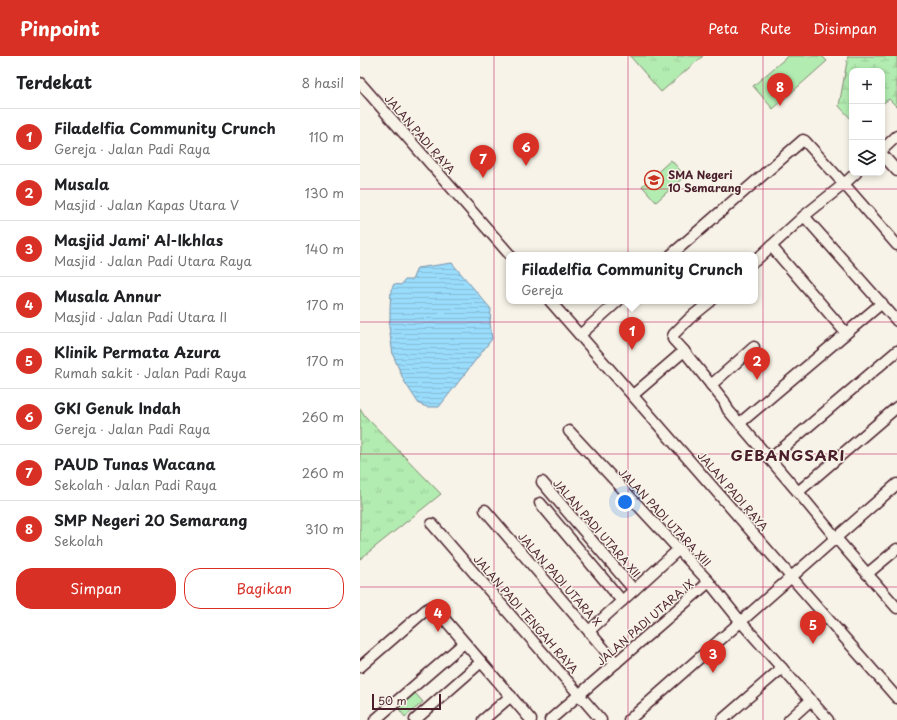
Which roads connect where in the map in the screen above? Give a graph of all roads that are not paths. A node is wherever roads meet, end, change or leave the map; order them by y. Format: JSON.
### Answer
{"nodes":[{"id":1,"x":360,"y":83,"type":"edge"},
{"id":2,"x":897,"y":136,"type":"edge"},
{"id":3,"x":885,"y":147,"type":"edge"},
{"id":4,"x":885,"y":157,"type":"edge"},
{"id":5,"x":897,"y":171,"type":"edge"},
{"id":6,"x":853,"y":176,"type":"edge"},
{"id":7,"x":844,"y":184,"type":"junction"},
{"id":8,"x":804,"y":216,"type":"junction"},
{"id":9,"x":897,"y":245,"type":"edge"},
{"id":10,"x":771,"y":246,"type":"junction"},
{"id":11,"x":507,"y":252,"type":"edge"},
{"id":12,"x":674,"y":252,"type":"edge"},
{"id":13,"x":758,"y":259,"type":"edge"},
{"id":14,"x":882,"y":303,"type":"junction"},
{"id":15,"x":553,"y":304,"type":"edge"},
{"id":16,"x":615,"y":304,"type":"edge"},
{"id":17,"x":707,"y":304,"type":"edge"},
{"id":18,"x":897,"y":321,"type":"edge"},
{"id":19,"x":846,"y":333,"type":"junction"},
{"id":20,"x":580,"y":335,"type":"junction"},
{"id":21,"x":754,"y":347,"type":"dead end"},
{"id":22,"x":684,"y":351,"type":"junction"},
{"id":23,"x":897,"y":351,"type":"edge"},
{"id":24,"x":711,"y":384,"type":"junction"},
{"id":25,"x":633,"y":395,"type":"junction"},
{"id":26,"x":897,"y":407,"type":"edge"},
{"id":27,"x":740,"y":423,"type":"junction"},
{"id":28,"x":569,"y":431,"type":"dead end"},
{"id":29,"x":770,"y":459,"type":"junction"},
{"id":30,"x":542,"y":482,"type":"dead end"},
{"id":31,"x":897,"y":484,"type":"edge"},
{"id":32,"x":798,"y":492,"type":"junction"},
{"id":33,"x":540,"y":503,"type":"dead end"},
{"id":34,"x":485,"y":510,"type":"dead end"},
{"id":35,"x":432,"y":524,"type":"dead end"},
{"id":36,"x":836,"y":538,"type":"junction"},
{"id":37,"x":592,"y":541,"type":"junction"},
{"id":38,"x":679,"y":549,"type":"junction"},
{"id":39,"x":897,"y":549,"type":"edge"},
{"id":40,"x":581,"y":551,"type":"junction"},
{"id":41,"x":868,"y":574,"type":"junction"},
{"id":42,"x":792,"y":577,"type":"junction"},
{"id":43,"x":709,"y":582,"type":"junction"},
{"id":44,"x":634,"y":590,"type":"junction"},
{"id":45,"x":622,"y":601,"type":"junction"},
{"id":46,"x":896,"y":604,"type":"edge"},
{"id":47,"x":741,"y":622,"type":"junction"},
{"id":48,"x":589,"y":631,"type":"junction"},
{"id":49,"x":464,"y":643,"type":"junction"},
{"id":50,"x":481,"y":662,"type":"junction"},
{"id":51,"x":616,"y":663,"type":"junction"},
{"id":52,"x":360,"y":667,"type":"edge"},
{"id":53,"x":782,"y":668,"type":"junction"},
{"id":54,"x":579,"y":695,"type":"junction"},
{"id":55,"x":511,"y":696,"type":"junction"},
{"id":56,"x":897,"y":698,"type":"edge"},
{"id":57,"x":811,"y":700,"type":"junction"},
{"id":58,"x":375,"y":720,"type":"edge"},
{"id":59,"x":415,"y":720,"type":"edge"},
{"id":60,"x":483,"y":720,"type":"edge"},
{"id":61,"x":531,"y":720,"type":"edge"},
{"id":62,"x":550,"y":720,"type":"edge"},
{"id":63,"x":601,"y":720,"type":"edge"},
{"id":64,"x":629,"y":720,"type":"edge"},
{"id":65,"x":722,"y":720,"type":"edge"},
{"id":66,"x":789,"y":720,"type":"edge"},
{"id":67,"x":828,"y":720,"type":"edge"}],
"edges":[{"from":1,"to":11,"type":"street","name":"JALAN PADI RAYA"},
{"from":2,"to":3,"type":"street"},
{"from":4,"to":5,"type":"street"},
{"from":6,"to":7,"type":"street"},
{"from":7,"to":8,"type":"street"},
{"from":7,"to":9,"type":"street"},
{"from":7,"to":12,"type":"street"},
{"from":8,"to":10,"type":"street"},
{"from":8,"to":14,"type":"street"},
{"from":10,"to":13,"type":"street"},
{"from":10,"to":19,"type":"street"},
{"from":14,"to":18,"type":"street"},
{"from":14,"to":19,"type":"street"},
{"from":15,"to":20,"type":"street","name":"JALAN PADI RAYA"},
{"from":16,"to":20,"type":"street"},
{"from":17,"to":22,"type":"street"},
{"from":19,"to":27,"type":"street"},
{"from":20,"to":25,"type":"street","name":"JALAN PADI RAYA"},
{"from":21,"to":24,"type":"street"},
{"from":22,"to":24,"type":"street"},
{"from":22,"to":25,"type":"street"},
{"from":23,"to":29,"type":"street"},
{"from":24,"to":27,"type":"street"},
{"from":25,"to":42,"type":"street","name":"JALAN PADI RAYA"},
{"from":26,"to":32,"type":"street"},
{"from":27,"to":29,"type":"street"},
{"from":28,"to":38,"type":"street","name":"JALAN PADI UTARA XIII"},
{"from":29,"to":32,"type":"street"},
{"from":30,"to":37,"type":"street","name":"JALAN PADI UTARA XII"},
{"from":31,"to":36,"type":"street"},
{"from":32,"to":36,"type":"street"},
{"from":33,"to":40,"type":"street"},
{"from":34,"to":48,"type":"street","name":"JALAN PADI UTARA X"},
{"from":35,"to":54,"type":"street","name":"JALAN PADI TENGAH RAYA"},
{"from":36,"to":41,"type":"street"},
{"from":36,"to":42,"type":"street"},
{"from":37,"to":40,"type":"street"},
{"from":37,"to":44,"type":"street","name":"JALAN PADI UTARA XII"},
{"from":38,"to":43,"type":"street","name":"JALAN PADI UTARA XIII"},
{"from":38,"to":44,"type":"street"},
{"from":39,"to":41,"type":"street"},
{"from":40,"to":45,"type":"street"},
{"from":41,"to":46,"type":"street"},
{"from":42,"to":47,"type":"street"},
{"from":42,"to":56,"type":"street","name":"JALAN PADI RAYA"},
{"from":43,"to":47,"type":"street","name":"JALAN PADI UTARA XIII"},
{"from":43,"to":51,"type":"street","name":"JALAN PADI UTARA IX"},
{"from":44,"to":45,"type":"street"},
{"from":45,"to":48,"type":"street"},
{"from":47,"to":53,"type":"street","name":"JALAN PADI UTARA XIII"},
{"from":47,"to":64,"type":"street"},
{"from":48,"to":51,"type":"street","name":"JALAN PADI UTARA X"},
{"from":49,"to":50,"type":"street"},
{"from":49,"to":52,"type":"street"},
{"from":49,"to":58,"type":"street"},
{"from":50,"to":55,"type":"street"},
{"from":50,"to":59,"type":"street"},
{"from":51,"to":54,"type":"street","name":"JALAN PADI UTARA IX"},
{"from":53,"to":57,"type":"street","name":"JALAN PADI UTARA XIII"},
{"from":53,"to":65,"type":"street"},
{"from":54,"to":62,"type":"street","name":"JALAN PADI UTARA IX"},
{"from":54,"to":63,"type":"street","name":"JALAN PADI TENGAH RAYA"},
{"from":55,"to":60,"type":"street"},
{"from":55,"to":61,"type":"street"},
{"from":57,"to":66,"type":"street"},
{"from":57,"to":67,"type":"street","name":"JALAN PADI UTARA XIII"}]}
